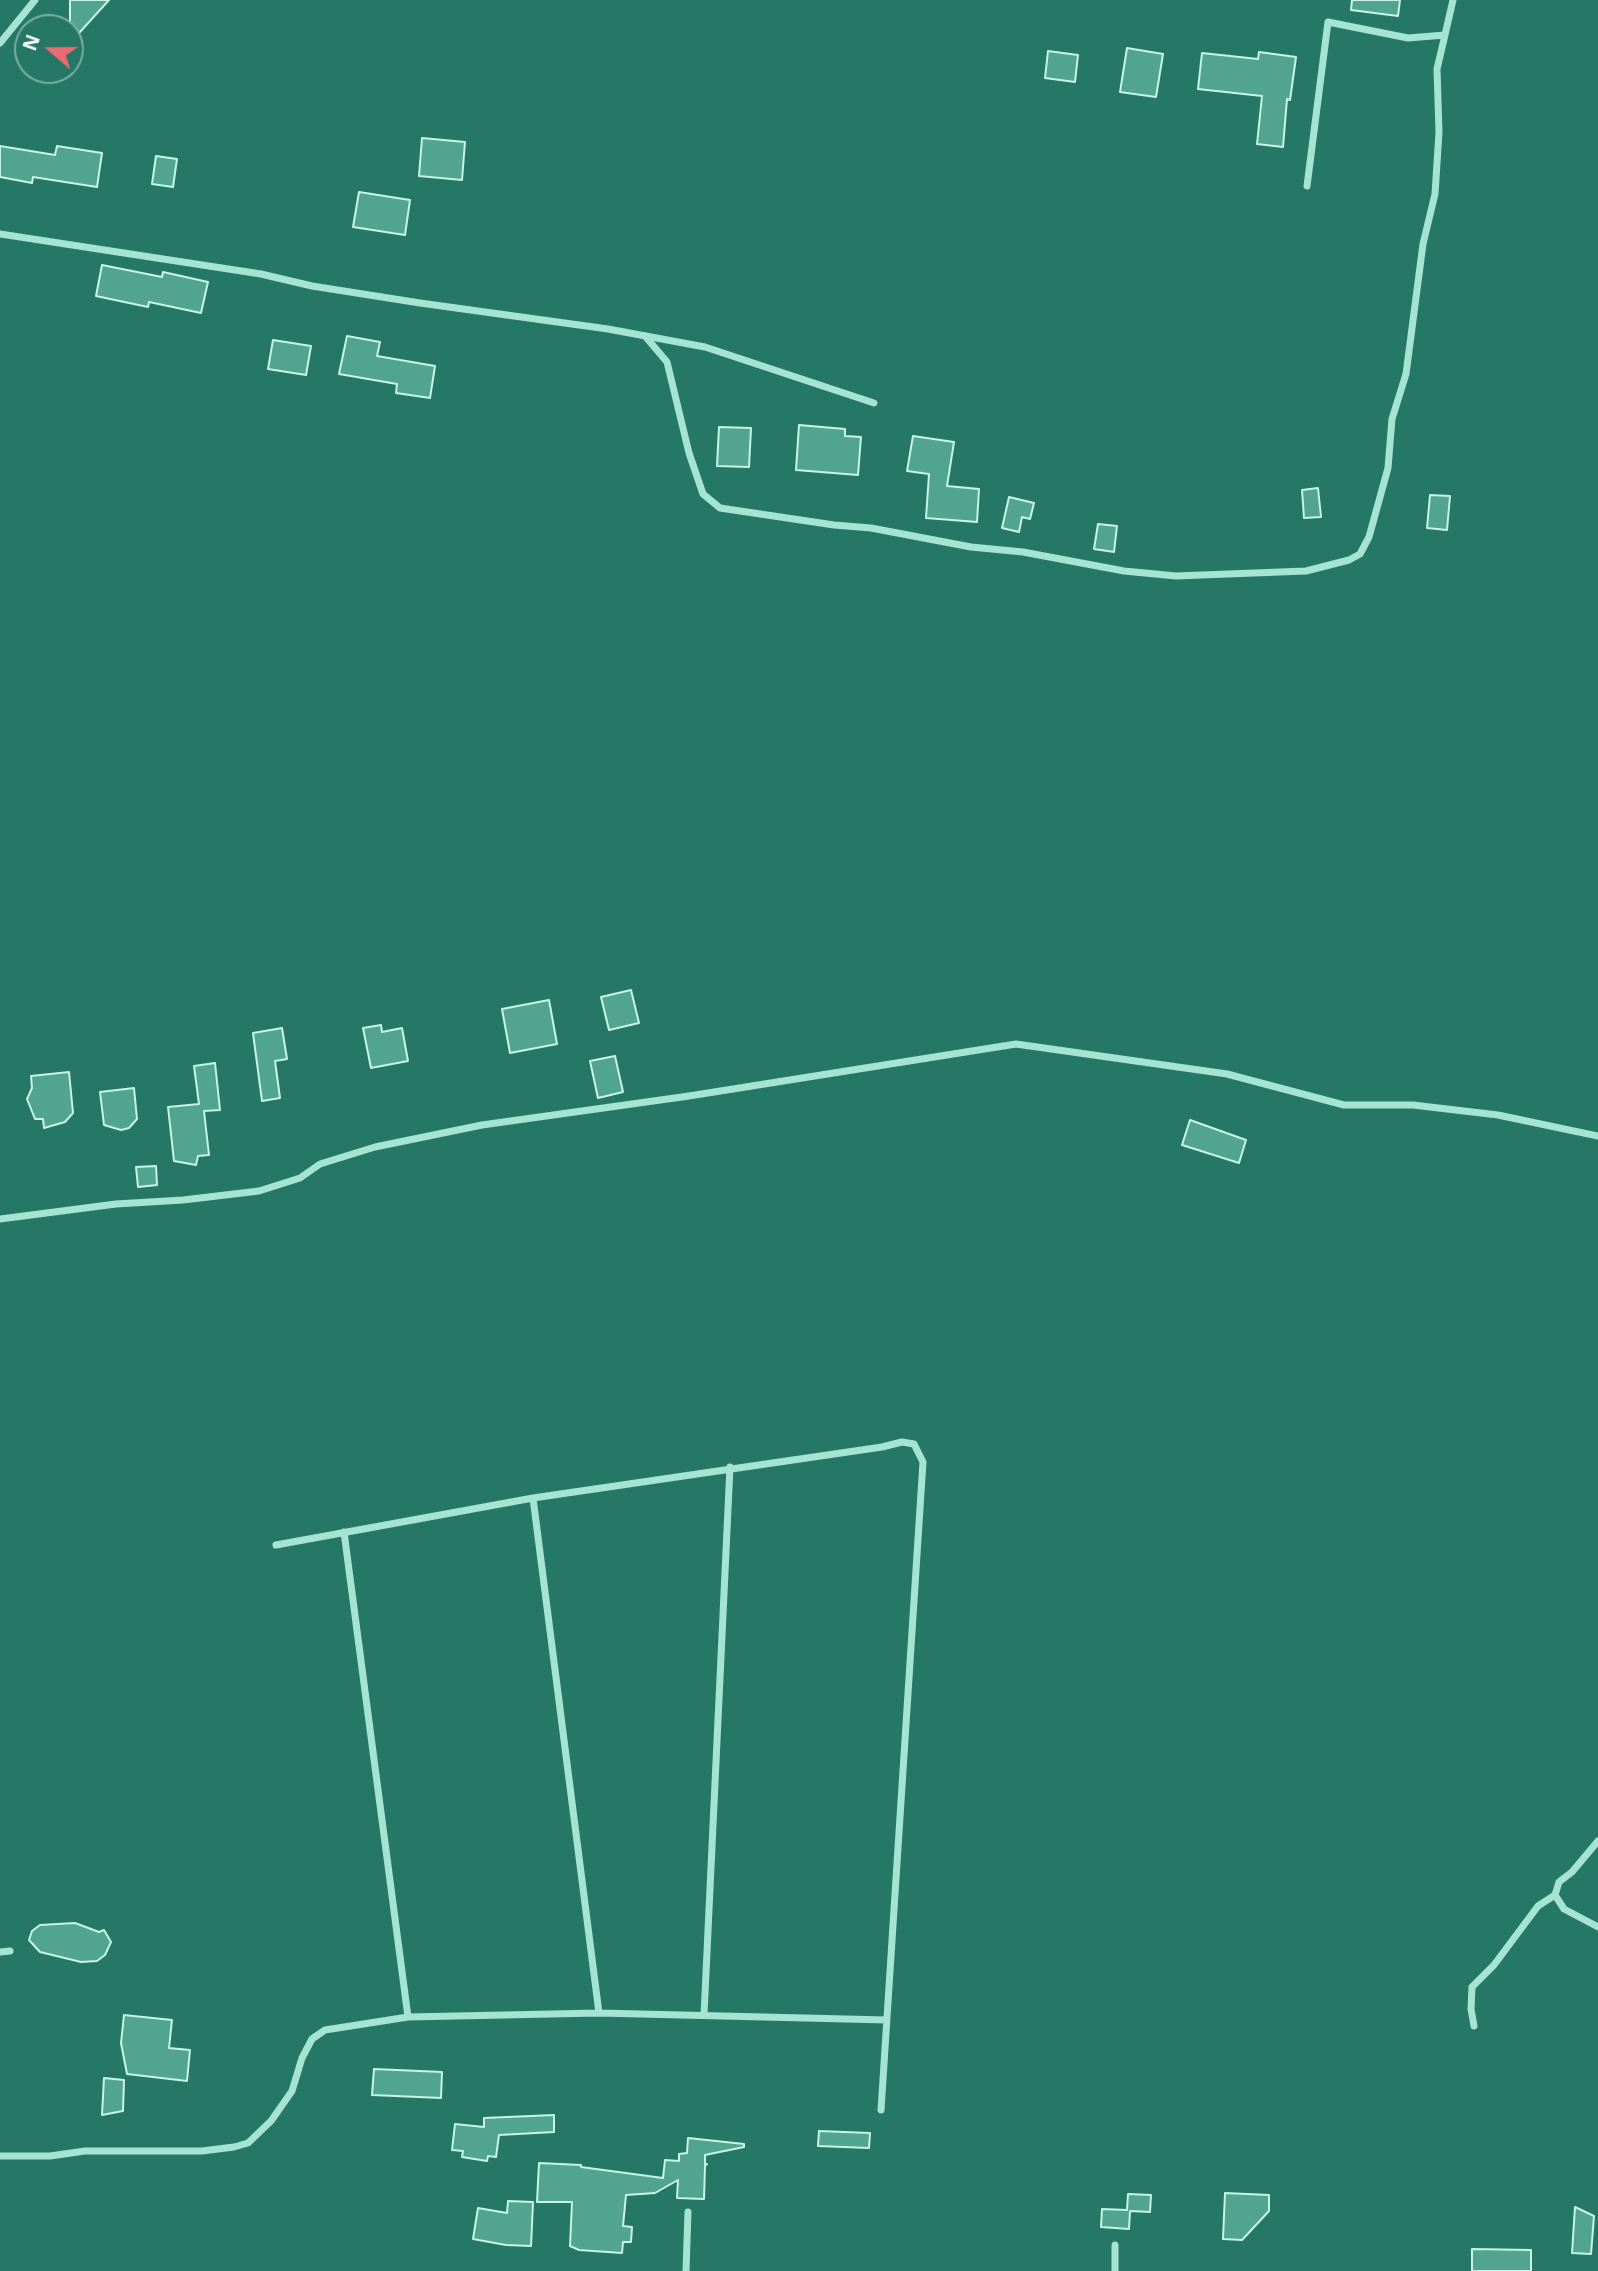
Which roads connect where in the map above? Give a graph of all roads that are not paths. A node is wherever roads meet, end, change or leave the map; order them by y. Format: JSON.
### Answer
{"nodes":[{"id":1,"x":34,"y":0,"type":"edge"},
{"id":2,"x":1453,"y":0,"type":"edge"},
{"id":3,"x":1445,"y":35,"type":"junction"},
{"id":4,"x":0,"y":43,"type":"edge"},
{"id":5,"x":1307,"y":187,"type":"dead end"},
{"id":6,"x":0,"y":234,"type":"edge"},
{"id":7,"x":645,"y":336,"type":"junction"},
{"id":8,"x":874,"y":403,"type":"dead end"},
{"id":9,"x":1598,"y":1136,"type":"edge"},
{"id":10,"x":0,"y":1219,"type":"edge"},
{"id":11,"x":730,"y":1467,"type":"junction"},
{"id":12,"x":533,"y":1498,"type":"junction"},
{"id":13,"x":344,"y":1532,"type":"junction"},
{"id":14,"x":276,"y":1545,"type":"dead end"},
{"id":15,"x":1598,"y":1841,"type":"edge"},
{"id":16,"x":1555,"y":1895,"type":"junction"},
{"id":17,"x":1598,"y":1927,"type":"edge"},
{"id":18,"x":10,"y":1951,"type":"dead end"},
{"id":19,"x":0,"y":1952,"type":"edge"},
{"id":20,"x":599,"y":2013,"type":"junction"},
{"id":21,"x":704,"y":2015,"type":"junction"},
{"id":22,"x":408,"y":2017,"type":"junction"},
{"id":23,"x":887,"y":2020,"type":"junction"},
{"id":24,"x":1474,"y":2026,"type":"dead end"},
{"id":25,"x":881,"y":2110,"type":"dead end"},
{"id":26,"x":0,"y":2156,"type":"edge"},
{"id":27,"x":688,"y":2212,"type":"dead end"},
{"id":28,"x":1115,"y":2245,"type":"dead end"},
{"id":29,"x":687,"y":2271,"type":"edge"},
{"id":30,"x":1115,"y":2271,"type":"edge"}],
"edges":[{"from":1,"to":4,"type":"street"},
{"from":2,"to":3,"type":"street"},
{"from":3,"to":5,"type":"street"},
{"from":3,"to":7,"type":"street"},
{"from":6,"to":7,"type":"street"},
{"from":7,"to":8,"type":"street"},
{"from":9,"to":10,"type":"street"},
{"from":11,"to":12,"type":"street"},
{"from":11,"to":21,"type":"street"},
{"from":11,"to":23,"type":"street"},
{"from":12,"to":13,"type":"street"},
{"from":12,"to":20,"type":"street"},
{"from":13,"to":14,"type":"street"},
{"from":13,"to":22,"type":"street"},
{"from":15,"to":16,"type":"street"},
{"from":16,"to":17,"type":"street"},
{"from":16,"to":24,"type":"street"},
{"from":18,"to":19,"type":"street"},
{"from":20,"to":21,"type":"street"},
{"from":20,"to":22,"type":"street"},
{"from":21,"to":23,"type":"street"},
{"from":22,"to":26,"type":"street"},
{"from":23,"to":25,"type":"street"},
{"from":27,"to":29,"type":"street"},
{"from":28,"to":30,"type":"street"}]}
